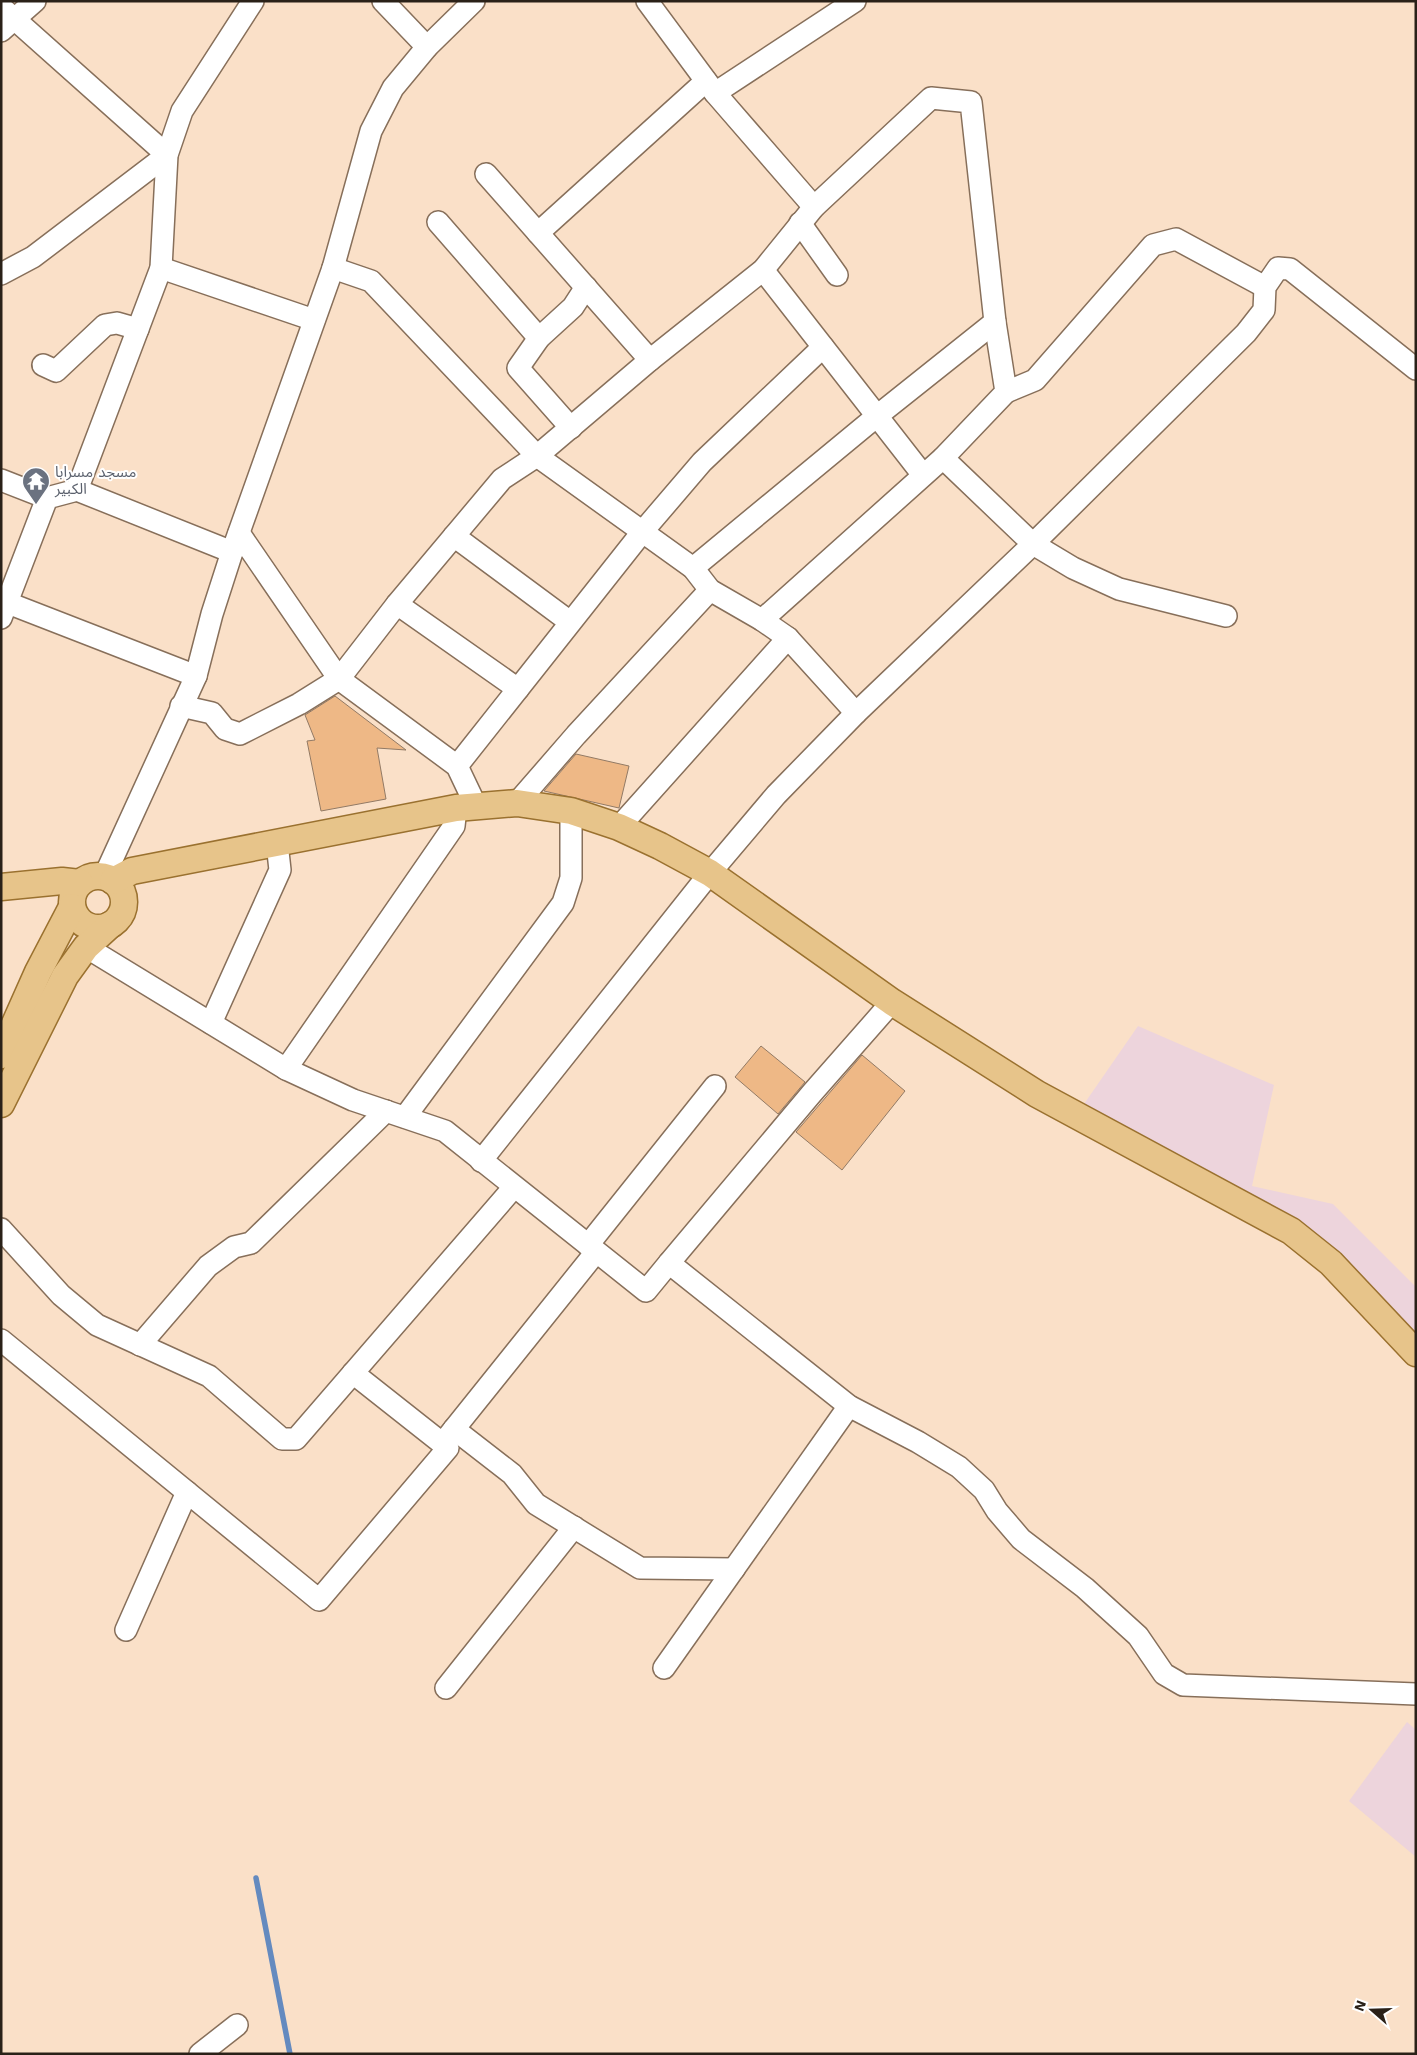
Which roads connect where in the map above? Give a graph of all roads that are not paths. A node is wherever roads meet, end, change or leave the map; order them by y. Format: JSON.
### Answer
{"nodes":[{"id":1,"x":35,"y":1,"type":"edge"},
{"id":2,"x":254,"y":1,"type":"edge"},
{"id":3,"x":383,"y":1,"type":"edge"},
{"id":4,"x":474,"y":1,"type":"edge"},
{"id":5,"x":647,"y":1,"type":"edge"},
{"id":6,"x":855,"y":1,"type":"edge"},
{"id":7,"x":6,"y":19,"type":"edge"},
{"id":8,"x":427,"y":47,"type":"junction"},
{"id":9,"x":710,"y":87,"type":"junction"},
{"id":10,"x":167,"y":155,"type":"junction"},
{"id":11,"x":486,"y":174,"type":"dead end"},
{"id":12,"x":814,"y":207,"type":"junction"},
{"id":13,"x":438,"y":222,"type":"dead end"},
{"id":14,"x":800,"y":223,"type":"junction"},
{"id":15,"x":538,"y":233,"type":"junction"},
{"id":16,"x":160,"y":268,"type":"junction"},
{"id":17,"x":333,"y":268,"type":"junction"},
{"id":18,"x":763,"y":270,"type":"junction"},
{"id":19,"x":1,"y":274,"type":"edge"},
{"id":20,"x":837,"y":276,"type":"dead end"},
{"id":21,"x":586,"y":287,"type":"junction"},
{"id":22,"x":1265,"y":287,"type":"junction"},
{"id":23,"x":314,"y":320,"type":"junction"},
{"id":24,"x":995,"y":322,"type":"junction"},
{"id":25,"x":138,"y":329,"type":"junction"},
{"id":26,"x":539,"y":338,"type":"junction"},
{"id":27,"x":823,"y":347,"type":"junction"},
{"id":28,"x":650,"y":360,"type":"junction"},
{"id":29,"x":44,"y":365,"type":"dead end"},
{"id":30,"x":1416,"y":369,"type":"edge"},
{"id":31,"x":1006,"y":392,"type":"junction"},
{"id":32,"x":877,"y":416,"type":"junction"},
{"id":33,"x":571,"y":428,"type":"junction"},
{"id":34,"x":538,"y":456,"type":"junction"},
{"id":35,"x":943,"y":458,"type":"junction"},
{"id":36,"x":923,"y":475,"type":"junction"},
{"id":37,"x":1,"y":480,"type":"edge"},
{"id":38,"x":77,"y":490,"type":"junction"},
{"id":39,"x":47,"y":498,"type":"junction"},
{"id":40,"x":643,"y":531,"type":"junction"},
{"id":41,"x":239,"y":532,"type":"junction"},
{"id":42,"x":454,"y":536,"type":"junction"},
{"id":43,"x":1032,"y":544,"type":"junction"},
{"id":44,"x":232,"y":552,"type":"junction"},
{"id":45,"x":694,"y":568,"type":"junction"},
{"id":46,"x":710,"y":590,"type":"junction"},
{"id":47,"x":397,"y":604,"type":"junction"},
{"id":48,"x":5,"y":610,"type":"edge"},
{"id":49,"x":1226,"y":616,"type":"dead end"},
{"id":50,"x":762,"y":620,"type":"junction"},
{"id":51,"x":570,"y":622,"type":"junction"},
{"id":52,"x":788,"y":638,"type":"junction"},
{"id":53,"x":196,"y":676,"type":"junction"},
{"id":54,"x":339,"y":679,"type":"junction"},
{"id":55,"x":518,"y":689,"type":"junction"},
{"id":56,"x":181,"y":706,"type":"junction"},
{"id":57,"x":856,"y":713,"type":"junction"},
{"id":58,"x":457,"y":766,"type":"junction"},
{"id":59,"x":517,"y":803,"type":"junction"},
{"id":60,"x":466,"y":807,"type":"junction"},
{"id":61,"x":571,"y":811,"type":"junction"},
{"id":62,"x":619,"y":827,"type":"junction"},
{"id":63,"x":277,"y":843,"type":"junction"},
{"id":64,"x":710,"y":874,"type":"junction"},
{"id":65,"x":108,"y":879,"type":"junction"},
{"id":66,"x":1,"y":887,"type":"edge"},
{"id":67,"x":76,"y":895,"type":"junction"},
{"id":68,"x":110,"y":926,"type":"junction"},
{"id":69,"x":86,"y":947,"type":"junction"},
{"id":70,"x":892,"y":1002,"type":"junction"},
{"id":71,"x":211,"y":1023,"type":"junction"},
{"id":72,"x":1,"y":1055,"type":"edge"},
{"id":73,"x":286,"y":1069,"type":"junction"},
{"id":74,"x":715,"y":1086,"type":"dead end"},
{"id":75,"x":1,"y":1104,"type":"edge"},
{"id":76,"x":395,"y":1114,"type":"junction"},
{"id":77,"x":481,"y":1161,"type":"junction"},
{"id":78,"x":514,"y":1187,"type":"junction"},
{"id":79,"x":1,"y":1229,"type":"edge"},
{"id":80,"x":592,"y":1248,"type":"junction"},
{"id":81,"x":670,"y":1263,"type":"junction"},
{"id":82,"x":1,"y":1340,"type":"edge"},
{"id":83,"x":140,"y":1345,"type":"junction"},
{"id":84,"x":1416,"y":1353,"type":"edge"},
{"id":85,"x":353,"y":1373,"type":"junction"},
{"id":86,"x":849,"y":1406,"type":"junction"},
{"id":87,"x":448,"y":1436,"type":"junction"},
{"id":88,"x":187,"y":1492,"type":"junction"},
{"id":89,"x":574,"y":1527,"type":"junction"},
{"id":90,"x":734,"y":1568,"type":"junction"},
{"id":91,"x":126,"y":1630,"type":"dead end"},
{"id":92,"x":664,"y":1668,"type":"dead end"},
{"id":93,"x":446,"y":1688,"type":"dead end"},
{"id":94,"x":1416,"y":1694,"type":"edge"},
{"id":95,"x":237,"y":2024,"type":"dead end"},
{"id":96,"x":200,"y":2054,"type":"edge"}],
"edges":[{"from":1,"to":7,"type":"street"},
{"from":2,"to":10,"type":"street"},
{"from":3,"to":8,"type":"street"},
{"from":4,"to":8,"type":"street"},
{"from":5,"to":9,"type":"street"},
{"from":6,"to":9,"type":"street"},
{"from":7,"to":10,"type":"street"},
{"from":8,"to":17,"type":"street"},
{"from":9,"to":12,"type":"street"},
{"from":9,"to":15,"type":"street"},
{"from":10,"to":16,"type":"street"},
{"from":10,"to":19,"type":"street"},
{"from":11,"to":15,"type":"street"},
{"from":12,"to":14,"type":"street"},
{"from":12,"to":24,"type":"street"},
{"from":13,"to":26,"type":"street"},
{"from":14,"to":18,"type":"street"},
{"from":14,"to":20,"type":"street"},
{"from":15,"to":21,"type":"street"},
{"from":16,"to":23,"type":"street"},
{"from":16,"to":25,"type":"street"},
{"from":17,"to":23,"type":"street"},
{"from":17,"to":34,"type":"street"},
{"from":18,"to":27,"type":"street"},
{"from":18,"to":28,"type":"street"},
{"from":21,"to":26,"type":"street"},
{"from":21,"to":28,"type":"street"},
{"from":22,"to":30,"type":"street"},
{"from":22,"to":31,"type":"street"},
{"from":22,"to":43,"type":"street"},
{"from":23,"to":41,"type":"street"},
{"from":24,"to":31,"type":"street"},
{"from":24,"to":32,"type":"street"},
{"from":25,"to":29,"type":"street"},
{"from":25,"to":38,"type":"street"},
{"from":26,"to":33,"type":"street"},
{"from":27,"to":32,"type":"street"},
{"from":27,"to":40,"type":"street"},
{"from":28,"to":33,"type":"street"},
{"from":31,"to":35,"type":"street"},
{"from":32,"to":36,"type":"street"},
{"from":32,"to":45,"type":"street"},
{"from":33,"to":34,"type":"street"},
{"from":34,"to":40,"type":"street"},
{"from":34,"to":42,"type":"street"},
{"from":35,"to":36,"type":"street"},
{"from":35,"to":43,"type":"street"},
{"from":36,"to":50,"type":"street"},
{"from":37,"to":39,"type":"street"},
{"from":38,"to":39,"type":"street"},
{"from":38,"to":44,"type":"street"},
{"from":39,"to":48,"type":"street"},
{"from":40,"to":45,"type":"street"},
{"from":40,"to":51,"type":"street"},
{"from":41,"to":44,"type":"street"},
{"from":41,"to":54,"type":"street"},
{"from":42,"to":47,"type":"street"},
{"from":42,"to":51,"type":"street"},
{"from":43,"to":49,"type":"street"},
{"from":43,"to":57,"type":"street"},
{"from":44,"to":53,"type":"street"},
{"from":45,"to":46,"type":"street"},
{"from":46,"to":50,"type":"street"},
{"from":46,"to":59,"type":"street"},
{"from":47,"to":54,"type":"street"},
{"from":47,"to":55,"type":"street"},
{"from":48,"to":53,"type":"street"},
{"from":50,"to":52,"type":"street"},
{"from":51,"to":55,"type":"street"},
{"from":52,"to":57,"type":"street"},
{"from":52,"to":62,"type":"street"},
{"from":53,"to":56,"type":"street"},
{"from":54,"to":56,"type":"street"},
{"from":54,"to":58,"type":"street"},
{"from":55,"to":58,"type":"street"},
{"from":56,"to":65,"type":"street"},
{"from":57,"to":64,"type":"street"},
{"from":58,"to":60,"type":"street"},
{"from":59,"to":60,"type":"main road"},
{"from":59,"to":61,"type":"main road"},
{"from":60,"to":63,"type":"main road"},
{"from":60,"to":73,"type":"street"},
{"from":61,"to":62,"type":"main road"},
{"from":61,"to":76,"type":"street"},
{"from":62,"to":64,"type":"main road"},
{"from":63,"to":65,"type":"main road"},
{"from":63,"to":71,"type":"street"},
{"from":64,"to":70,"type":"main road"},
{"from":64,"to":77,"type":"street"},
{"from":65,"to":67,"type":"main road"},
{"from":65,"to":68,"type":"main road"},
{"from":66,"to":67,"type":"main road"},
{"from":67,"to":68,"type":"main road"},
{"from":67,"to":72,"type":"main road"},
{"from":68,"to":69,"type":"main road"},
{"from":69,"to":71,"type":"street"},
{"from":69,"to":75,"type":"main road"},
{"from":70,"to":81,"type":"street"},
{"from":70,"to":84,"type":"main road"},
{"from":71,"to":73,"type":"street"},
{"from":73,"to":76,"type":"street"},
{"from":74,"to":80,"type":"street"},
{"from":76,"to":77,"type":"street"},
{"from":76,"to":83,"type":"street"},
{"from":77,"to":78,"type":"street"},
{"from":78,"to":80,"type":"street"},
{"from":78,"to":85,"type":"street"},
{"from":79,"to":83,"type":"street"},
{"from":80,"to":81,"type":"street"},
{"from":80,"to":87,"type":"street"},
{"from":81,"to":86,"type":"street"},
{"from":82,"to":88,"type":"street"},
{"from":83,"to":85,"type":"street"},
{"from":85,"to":87,"type":"street"},
{"from":86,"to":90,"type":"street"},
{"from":86,"to":94,"type":"street"},
{"from":87,"to":88,"type":"street"},
{"from":87,"to":89,"type":"street"},
{"from":88,"to":91,"type":"street"},
{"from":89,"to":90,"type":"street"},
{"from":89,"to":93,"type":"street"},
{"from":90,"to":92,"type":"street"},
{"from":95,"to":96,"type":"street"}]}
